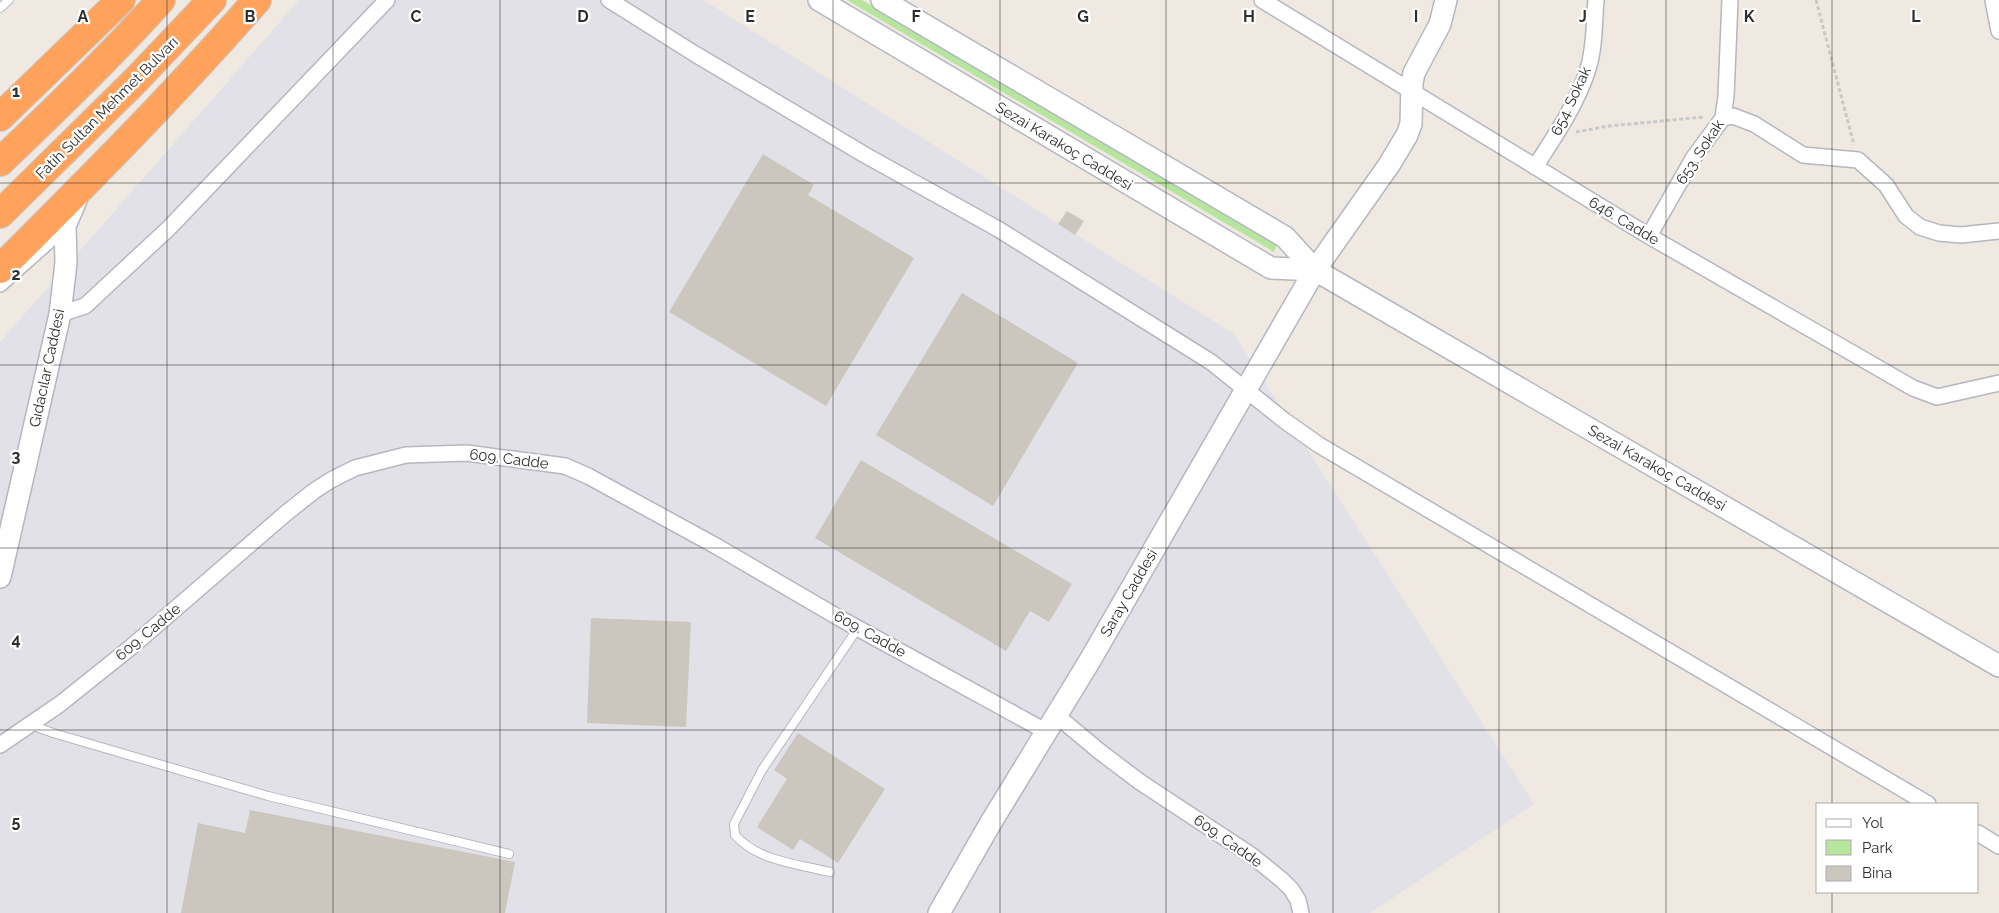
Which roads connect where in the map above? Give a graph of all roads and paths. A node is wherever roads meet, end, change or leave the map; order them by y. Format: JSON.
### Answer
{"nodes":[{"id":1,"x":9,"y":0,"type":"edge"},
{"id":2,"x":121,"y":0,"type":"edge"},
{"id":3,"x":161,"y":0,"type":"edge"},
{"id":4,"x":212,"y":0,"type":"edge"},
{"id":5,"x":256,"y":0,"type":"edge"},
{"id":6,"x":388,"y":0,"type":"edge"},
{"id":7,"x":609,"y":0,"type":"edge"},
{"id":8,"x":818,"y":0,"type":"edge"},
{"id":9,"x":882,"y":0,"type":"edge"},
{"id":10,"x":1262,"y":0,"type":"edge"},
{"id":11,"x":1446,"y":0,"type":"edge"},
{"id":12,"x":1596,"y":0,"type":"edge"},
{"id":13,"x":1730,"y":0,"type":"edge"},
{"id":14,"x":1816,"y":0,"type":"edge"},
{"id":15,"x":1993,"y":0,"type":"edge"},
{"id":16,"x":0,"y":8,"type":"edge"},
{"id":17,"x":1999,"y":31,"type":"edge"},
{"id":18,"x":1411,"y":90,"type":"junction"},
{"id":19,"x":0,"y":117,"type":"edge"},
{"id":20,"x":1723,"y":118,"type":"junction"},
{"id":21,"x":1555,"y":135,"type":"junction"},
{"id":22,"x":1858,"y":160,"type":"junction"},
{"id":23,"x":0,"y":162,"type":"edge"},
{"id":24,"x":1535,"y":167,"type":"junction"},
{"id":25,"x":80,"y":188,"type":"junction"},
{"id":26,"x":0,"y":214,"type":"edge"},
{"id":27,"x":65,"y":226,"type":"junction"},
{"id":28,"x":1999,"y":231,"type":"edge"},
{"id":29,"x":1649,"y":236,"type":"junction"},
{"id":30,"x":0,"y":269,"type":"edge"},
{"id":31,"x":1315,"y":270,"type":"junction"},
{"id":32,"x":0,"y":284,"type":"edge"},
{"id":33,"x":60,"y":314,"type":"junction"},
{"id":34,"x":1999,"y":383,"type":"edge"},
{"id":35,"x":1246,"y":391,"type":"junction"},
{"id":36,"x":0,"y":577,"type":"edge"},
{"id":37,"x":858,"y":628,"type":"junction"},
{"id":38,"x":1999,"y":666,"type":"edge"},
{"id":39,"x":1051,"y":723,"type":"junction"},
{"id":40,"x":31,"y":725,"type":"junction"},
{"id":41,"x":0,"y":745,"type":"edge"},
{"id":42,"x":1926,"y":803,"type":"edge"},
{"id":43,"x":1979,"y":834,"type":"edge"},
{"id":44,"x":1999,"y":846,"type":"edge"},
{"id":45,"x":509,"y":854,"type":"dead end"},
{"id":46,"x":830,"y":872,"type":"dead end"},
{"id":47,"x":1300,"y":907,"type":"edge"},
{"id":48,"x":939,"y":913,"type":"edge"}],
"edges":[{"from":1,"to":16,"type":"lane"},
{"from":2,"to":19,"type":"highway"},
{"from":3,"to":23,"type":"highway"},
{"from":4,"to":26,"type":"highway","name":"Fatih Sultan Mehmet Bulvarı"},
{"from":5,"to":25,"type":"highway"},
{"from":6,"to":33,"type":"street"},
{"from":7,"to":35,"type":"street"},
{"from":8,"to":31,"type":"street","name":"Sezai Karakoç Caddesi"},
{"from":9,"to":31,"type":"street","name":"Sezai Karakoç Caddesi"},
{"from":10,"to":18,"type":"street","name":"646. Cadde"},
{"from":11,"to":18,"type":"street","name":"Saray Caddesi"},
{"from":12,"to":21,"type":"street","name":"654. Sokak"},
{"from":13,"to":20,"type":"street","name":"653. Sokak"},
{"from":14,"to":22,"type":"path"},
{"from":15,"to":17,"type":"street"},
{"from":18,"to":24,"type":"street","name":"646. Cadde"},
{"from":18,"to":31,"type":"street","name":"Saray Caddesi"},
{"from":20,"to":21,"type":"path"},
{"from":20,"to":22,"type":"street"},
{"from":20,"to":29,"type":"street","name":"653. Sokak"},
{"from":21,"to":24,"type":"street","name":"654. Sokak"},
{"from":22,"to":28,"type":"street"},
{"from":24,"to":29,"type":"street","name":"646. Cadde"},
{"from":25,"to":27,"type":"street","name":"Gıdacılar Caddesi"},
{"from":25,"to":30,"type":"highway"},
{"from":27,"to":32,"type":"street"},
{"from":27,"to":33,"type":"street","name":"Gıdacılar Caddesi"},
{"from":29,"to":34,"type":"street","name":"646. Cadde"},
{"from":31,"to":35,"type":"street","name":"Saray Caddesi"},
{"from":31,"to":38,"type":"street","name":"Sezai Karakoç Caddesi"},
{"from":33,"to":36,"type":"street","name":"Gıdacılar Caddesi"},
{"from":35,"to":39,"type":"street","name":"Saray Caddesi"},
{"from":35,"to":42,"type":"street"},
{"from":37,"to":39,"type":"street","name":"609. Cadde"},
{"from":37,"to":40,"type":"street","name":"609. Cadde"},
{"from":37,"to":46,"type":"lane"},
{"from":39,"to":47,"type":"street","name":"609. Cadde"},
{"from":39,"to":48,"type":"street","name":"Saray Caddesi"},
{"from":40,"to":41,"type":"street","name":"609. Cadde"},
{"from":40,"to":45,"type":"lane"},
{"from":43,"to":44,"type":"street"}]}
